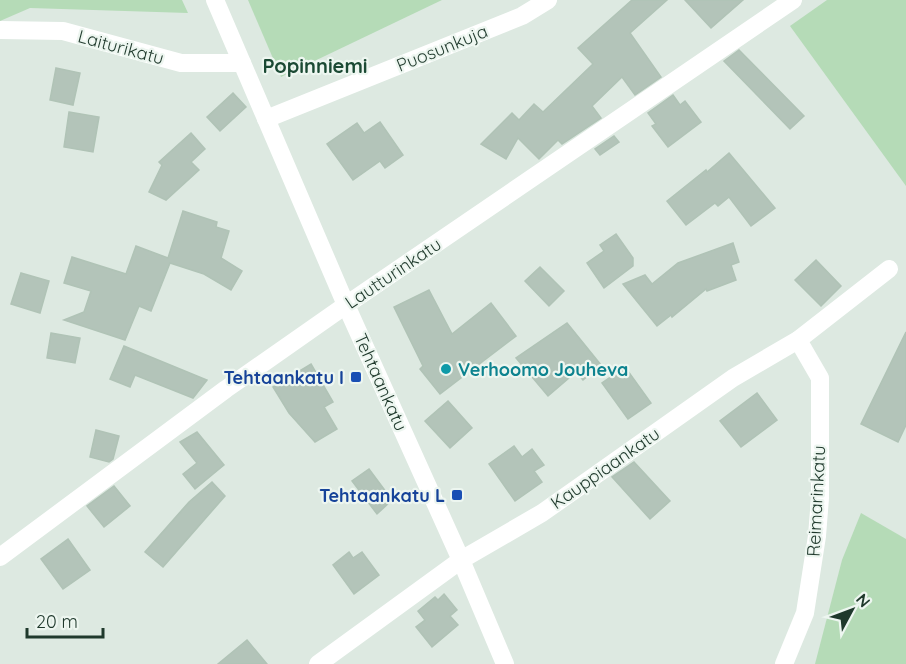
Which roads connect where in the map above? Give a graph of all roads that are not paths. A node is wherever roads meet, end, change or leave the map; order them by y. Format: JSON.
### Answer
{"nodes":[{"id":1,"x":215,"y":0,"type":"edge"},
{"id":2,"x":548,"y":0,"type":"edge"},
{"id":3,"x":793,"y":0,"type":"edge"},
{"id":4,"x":0,"y":30,"type":"edge"},
{"id":5,"x":242,"y":63,"type":"junction"},
{"id":6,"x":266,"y":119,"type":"junction"},
{"id":7,"x":889,"y":269,"type":"dead end"},
{"id":8,"x":346,"y":305,"type":"junction"},
{"id":9,"x":798,"y":340,"type":"junction"},
{"id":10,"x":0,"y":557,"type":"edge"},
{"id":11,"x":461,"y":560,"type":"junction"},
{"id":12,"x":318,"y":664,"type":"edge"},
{"id":13,"x":505,"y":664,"type":"edge"},
{"id":14,"x":784,"y":664,"type":"edge"}],
"edges":[{"from":1,"to":5,"type":"street","name":"Tehtaankatu"},
{"from":2,"to":6,"type":"street","name":"Puosunkuja"},
{"from":3,"to":8,"type":"street","name":"Lautturinkatu"},
{"from":4,"to":5,"type":"street","name":"Laiturikatu"},
{"from":5,"to":6,"type":"street","name":"Tehtaankatu"},
{"from":6,"to":8,"type":"street","name":"Tehtaankatu"},
{"from":7,"to":9,"type":"street","name":"Kauppiaankatu"},
{"from":8,"to":10,"type":"street","name":"Lautturinkatu"},
{"from":8,"to":11,"type":"street","name":"Tehtaankatu"},
{"from":9,"to":11,"type":"street","name":"Kauppiaankatu"},
{"from":9,"to":14,"type":"street","name":"Reimarinkatu"},
{"from":11,"to":12,"type":"street","name":"Kauppiaankatu"},
{"from":11,"to":13,"type":"street","name":"Tehtaankatu"}]}
